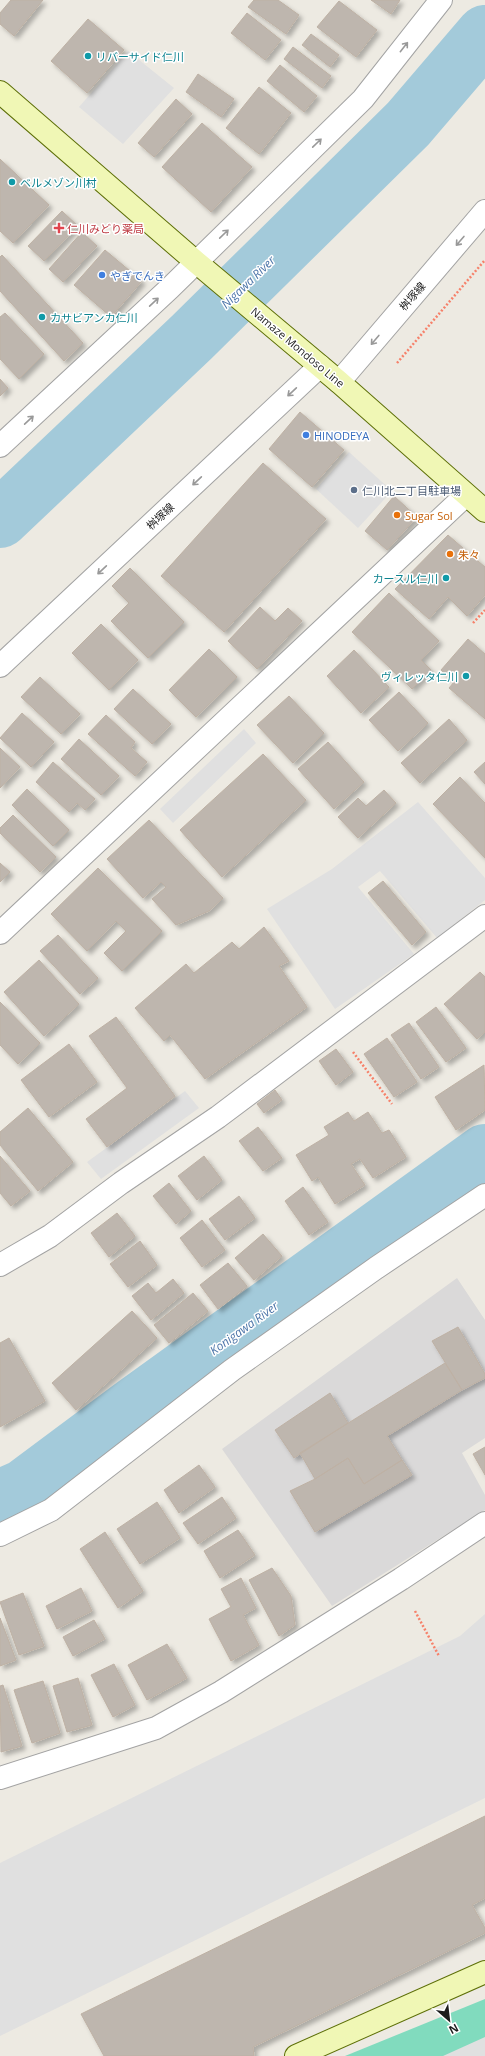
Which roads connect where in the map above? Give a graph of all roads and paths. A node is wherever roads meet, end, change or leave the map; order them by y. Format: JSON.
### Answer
{"nodes":[{"id":1,"x":441,"y":0,"type":"edge"},
{"id":2,"x":0,"y":92,"type":"edge"},
{"id":3,"x":485,"y":211,"type":"edge"},
{"id":4,"x":485,"y":260,"type":"edge"},
{"id":5,"x":203,"y":268,"type":"junction"},
{"id":6,"x":316,"y":362,"type":"junction"},
{"id":7,"x":397,"y":363,"type":"dead end"},
{"id":8,"x":339,"y":382,"type":"junction"},
{"id":9,"x":0,"y":446,"type":"edge"},
{"id":10,"x":466,"y":495,"type":"junction"},
{"id":11,"x":485,"y":511,"type":"edge"},
{"id":12,"x":485,"y":610,"type":"edge"},
{"id":13,"x":473,"y":623,"type":"dead end"},
{"id":14,"x":0,"y":666,"type":"edge"},
{"id":15,"x":485,"y":916,"type":"edge"},
{"id":16,"x":0,"y":933,"type":"edge"},
{"id":17,"x":336,"y":1029,"type":"junction"},
{"id":18,"x":392,"y":1104,"type":"dead end"},
{"id":19,"x":485,"y":1194,"type":"edge"},
{"id":20,"x":0,"y":1265,"type":"edge"},
{"id":21,"x":485,"y":1523,"type":"edge"},
{"id":22,"x":0,"y":1535,"type":"edge"},
{"id":23,"x":415,"y":1611,"type":"dead end"},
{"id":24,"x":439,"y":1656,"type":"dead end"},
{"id":25,"x":0,"y":1778,"type":"edge"},
{"id":26,"x":485,"y":1972,"type":"edge"},
{"id":27,"x":296,"y":2056,"type":"edge"}],
"edges":[{"from":5,"to":1,"type":"street","one_way":true},
{"from":2,"to":5,"type":"main road","name":"Namaze Mondoso Line"},
{"from":3,"to":8,"type":"street","name":"桝塚線","one_way":true},
{"from":4,"to":7,"type":"path"},
{"from":5,"to":6,"type":"main road","name":"Namaze Mondoso Line"},
{"from":9,"to":5,"type":"street","one_way":true},
{"from":6,"to":8,"type":"main road","name":"Namaze Mondoso Line"},
{"from":6,"to":14,"type":"street","name":"桝塚線","one_way":true},
{"from":8,"to":10,"type":"main road","name":"Namaze Mondoso Line"},
{"from":10,"to":11,"type":"main road","name":"Namaze Mondoso Line"},
{"from":10,"to":16,"type":"street"},
{"from":12,"to":13,"type":"path"},
{"from":15,"to":17,"type":"street"},
{"from":17,"to":18,"type":"path"},
{"from":17,"to":20,"type":"street"},
{"from":19,"to":22,"type":"street"},
{"from":21,"to":25,"type":"street"},
{"from":23,"to":24,"type":"path"},
{"from":26,"to":27,"type":"main road"}]}
